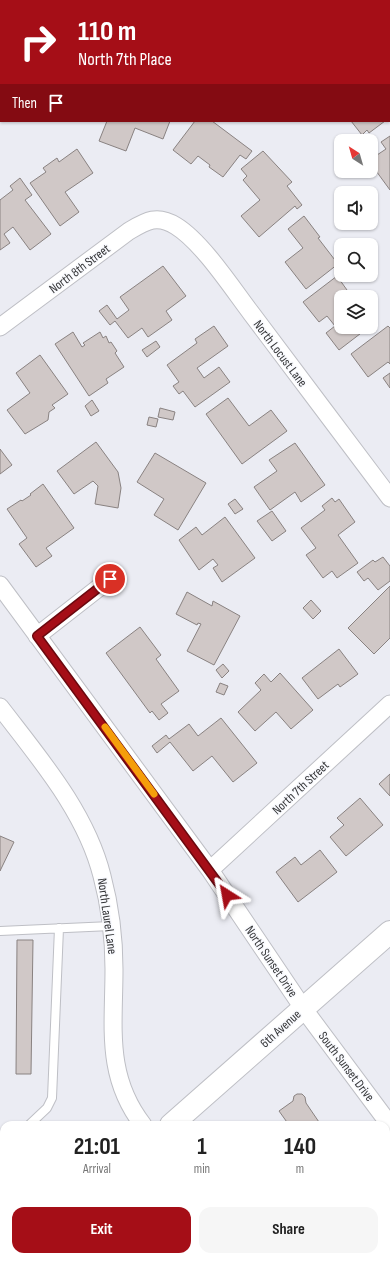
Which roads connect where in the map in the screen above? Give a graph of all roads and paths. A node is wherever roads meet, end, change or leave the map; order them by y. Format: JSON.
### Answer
{"nodes":[{"id":1,"x":162,"y":221,"type":"joint"},
{"id":2,"x":0,"y":327,"type":"edge"},
{"id":3,"x":390,"y":498,"type":"edge"},
{"id":4,"x":110,"y":579,"type":"dead end"},
{"id":5,"x":0,"y":585,"type":"edge"},
{"id":6,"x":37,"y":636,"type":"junction"},
{"id":7,"x":390,"y":704,"type":"edge"},
{"id":8,"x":0,"y":707,"type":"edge"},
{"id":9,"x":210,"y":870,"type":"junction"},
{"id":10,"x":111,"y":926,"type":"junction"},
{"id":11,"x":59,"y":928,"type":"junction"},
{"id":12,"x":0,"y":931,"type":"edge"},
{"id":13,"x":390,"y":932,"type":"edge"},
{"id":14,"x":303,"y":1008,"type":"junction"},
{"id":15,"x":33,"y":1121,"type":"edge"},
{"id":16,"x":140,"y":1121,"type":"edge"},
{"id":17,"x":176,"y":1121,"type":"edge"},
{"id":18,"x":388,"y":1121,"type":"edge"}],
"edges":[{"from":1,"to":2,"type":"street","name":"North 8th Street"},
{"from":1,"to":3,"type":"street","name":"North Locust Lane"},
{"from":4,"to":6,"type":"street"},
{"from":5,"to":6,"type":"street","name":"North Sunset Drive"},
{"from":6,"to":9,"type":"street","name":"North Sunset Drive"},
{"from":7,"to":9,"type":"street","name":"North 7th Street"},
{"from":8,"to":10,"type":"street","name":"North Laurel Lane"},
{"from":9,"to":14,"type":"street","name":"North Sunset Drive"},
{"from":10,"to":11,"type":"lane"},
{"from":10,"to":16,"type":"street","name":"North Laurel Lane"},
{"from":11,"to":12,"type":"lane"},
{"from":11,"to":15,"type":"lane"},
{"from":13,"to":14,"type":"street","name":"6th Avenue"},
{"from":14,"to":17,"type":"street","name":"6th Avenue"},
{"from":14,"to":18,"type":"street","name":"South Sunset Drive"}]}
